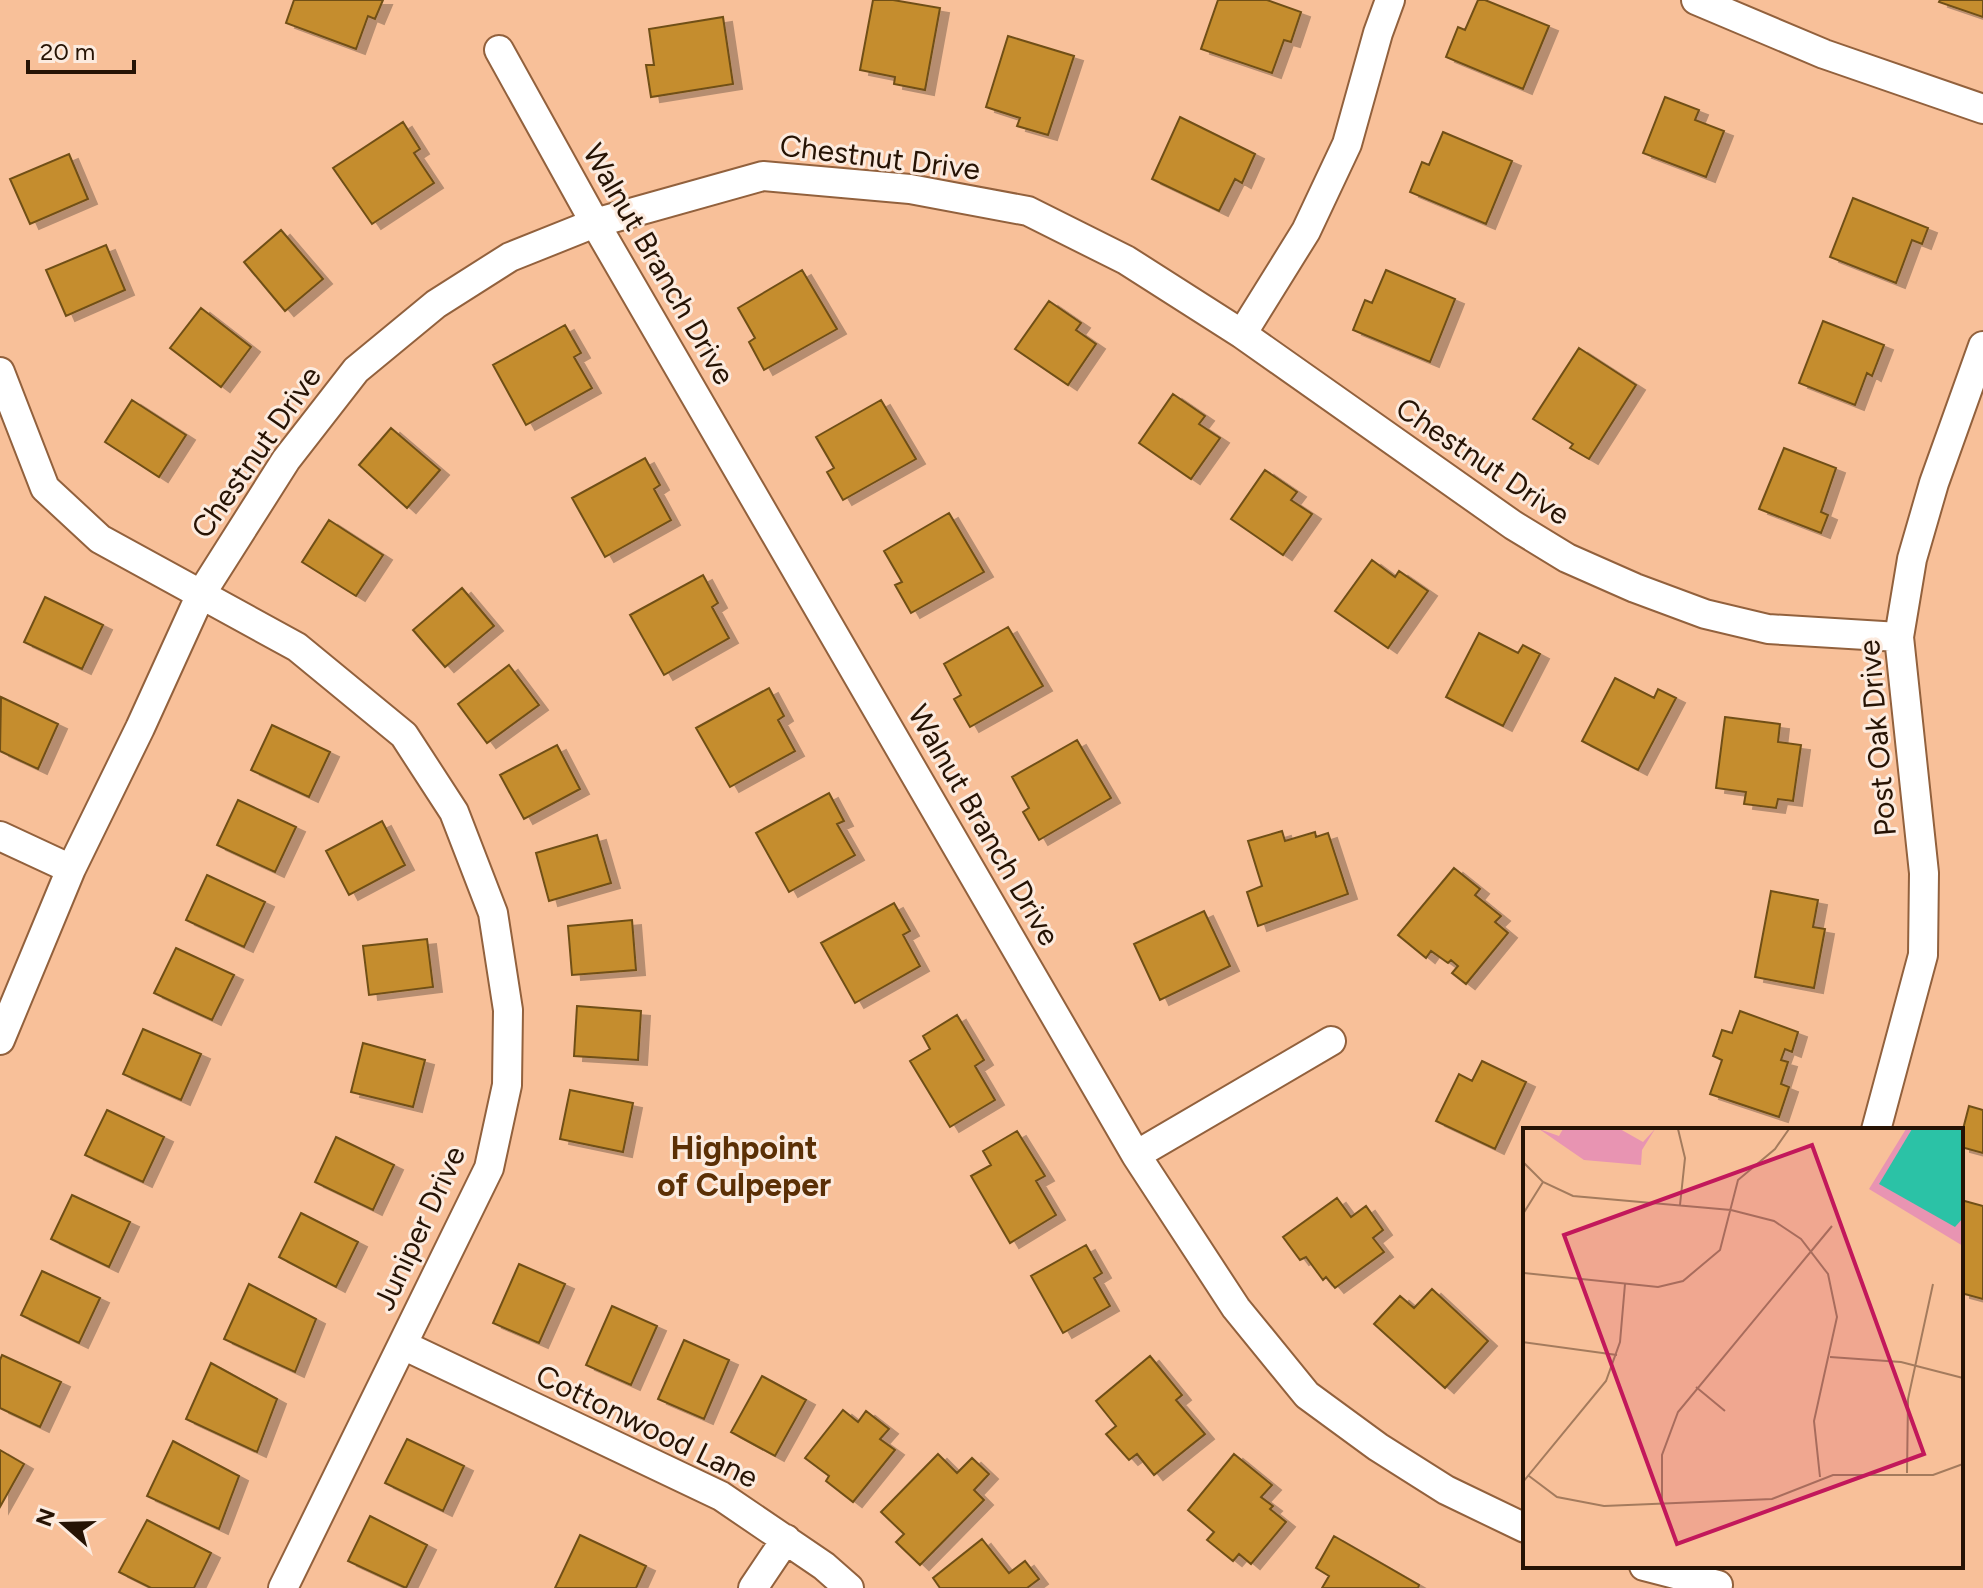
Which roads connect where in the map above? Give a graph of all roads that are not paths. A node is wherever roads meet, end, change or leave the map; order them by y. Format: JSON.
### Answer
{"nodes":[{"id":1,"x":1390,"y":0,"type":"edge"},
{"id":2,"x":1696,"y":0,"type":"edge"},
{"id":3,"x":499,"y":50,"type":"dead end"},
{"id":4,"x":1983,"y":109,"type":"edge"},
{"id":5,"x":595,"y":223,"type":"junction"},
{"id":6,"x":1242,"y":334,"type":"junction"},
{"id":7,"x":1983,"y":346,"type":"edge"},
{"id":8,"x":0,"y":372,"type":"edge"},
{"id":9,"x":201,"y":594,"type":"junction"},
{"id":10,"x":1899,"y":637,"type":"junction"},
{"id":11,"x":0,"y":836,"type":"edge"},
{"id":12,"x":71,"y":869,"type":"junction"},
{"id":13,"x":0,"y":1040,"type":"edge"},
{"id":14,"x":1331,"y":1041,"type":"dead end"},
{"id":15,"x":1877,"y":1128,"type":"edge"},
{"id":16,"x":1136,"y":1155,"type":"junction"},
{"id":17,"x":403,"y":1345,"type":"junction"},
{"id":18,"x":1523,"y":1527,"type":"edge"},
{"id":19,"x":786,"y":1539,"type":"junction"},
{"id":20,"x":1655,"y":1568,"type":"edge"},
{"id":21,"x":1720,"y":1580,"type":"edge"},
{"id":22,"x":283,"y":1588,"type":"edge"},
{"id":23,"x":753,"y":1588,"type":"edge"},
{"id":24,"x":849,"y":1588,"type":"edge"}],
"edges":[{"from":1,"to":6,"type":"street"},
{"from":2,"to":4,"type":"street"},
{"from":3,"to":5,"type":"street","name":"Walnut Branch Drive"},
{"from":5,"to":6,"type":"street","name":"Chestnut Drive"},
{"from":5,"to":9,"type":"street","name":"Chestnut Drive"},
{"from":5,"to":16,"type":"street","name":"Walnut Branch Drive"},
{"from":6,"to":10,"type":"street","name":"Chestnut Drive"},
{"from":7,"to":10,"type":"street","name":"Post Oak Drive"},
{"from":8,"to":9,"type":"street","name":"Juniper Drive"},
{"from":9,"to":12,"type":"street","name":"Chestnut Drive"},
{"from":9,"to":17,"type":"street","name":"Juniper Drive"},
{"from":10,"to":15,"type":"street","name":"Post Oak Drive"},
{"from":11,"to":12,"type":"street"},
{"from":12,"to":13,"type":"street","name":"Chestnut Drive"},
{"from":14,"to":16,"type":"street"},
{"from":16,"to":18,"type":"street","name":"Walnut Branch Drive"},
{"from":17,"to":19,"type":"street","name":"Cottonwood Lane"},
{"from":17,"to":22,"type":"street","name":"Juniper Drive"},
{"from":19,"to":23,"type":"street"},
{"from":19,"to":24,"type":"street","name":"Cottonwood Lane"},
{"from":20,"to":21,"type":"street"}]}
